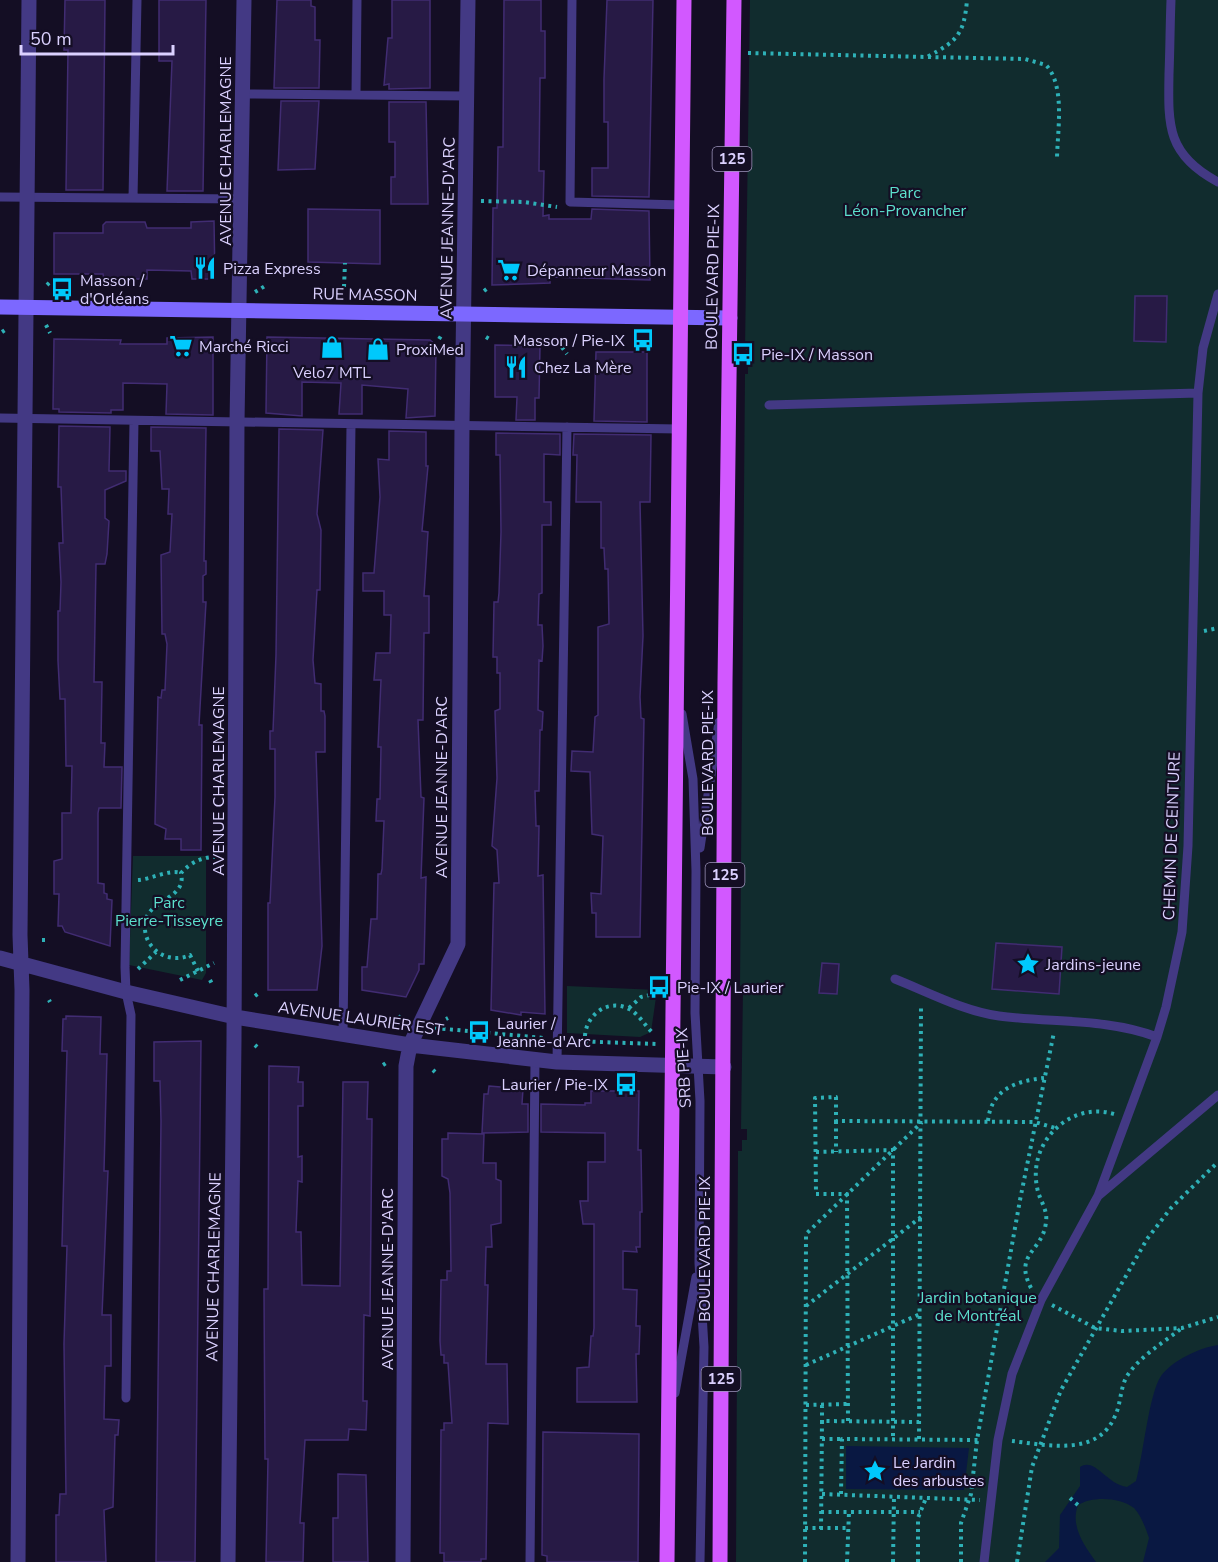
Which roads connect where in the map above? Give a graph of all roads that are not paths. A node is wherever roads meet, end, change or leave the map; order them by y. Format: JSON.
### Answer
{"nodes":[{"id":1,"x":29,"y":0,"type":"edge"},
{"id":2,"x":137,"y":0,"type":"edge"},
{"id":3,"x":244,"y":0,"type":"edge"},
{"id":4,"x":357,"y":0,"type":"edge"},
{"id":5,"x":468,"y":0,"type":"edge"},
{"id":6,"x":572,"y":0,"type":"edge"},
{"id":7,"x":684,"y":0,"type":"edge"},
{"id":8,"x":734,"y":0,"type":"edge"},
{"id":9,"x":1171,"y":0,"type":"edge"},
{"id":10,"x":243,"y":94,"type":"junction"},
{"id":11,"x":356,"y":94,"type":"junction"},
{"id":12,"x":467,"y":96,"type":"junction"},
{"id":13,"x":1218,"y":182,"type":"edge"},
{"id":14,"x":0,"y":197,"type":"edge"},
{"id":15,"x":26,"y":197,"type":"junction"},
{"id":16,"x":133,"y":198,"type":"junction"},
{"id":17,"x":242,"y":199,"type":"junction"},
{"id":18,"x":681,"y":205,"type":"junction"},
{"id":19,"x":1218,"y":294,"type":"edge"},
{"id":20,"x":24,"y":307,"type":"junction"},
{"id":21,"x":0,"y":308,"type":"edge"},
{"id":22,"x":240,"y":311,"type":"junction"},
{"id":23,"x":464,"y":313,"type":"junction"},
{"id":24,"x":1215,"y":314,"type":"edge"},
{"id":25,"x":680,"y":317,"type":"junction"},
{"id":26,"x":730,"y":318,"type":"junction"},
{"id":27,"x":1198,"y":393,"type":"junction"},
{"id":28,"x":769,"y":405,"type":"dead end"},
{"id":29,"x":0,"y":418,"type":"edge"},
{"id":30,"x":24,"y":418,"type":"junction"},
{"id":31,"x":134,"y":421,"type":"junction"},
{"id":32,"x":237,"y":423,"type":"junction"},
{"id":33,"x":351,"y":425,"type":"junction"},
{"id":34,"x":462,"y":426,"type":"junction"},
{"id":35,"x":567,"y":427,"type":"junction"},
{"id":36,"x":679,"y":429,"type":"junction"},
{"id":37,"x":676,"y":679,"type":"junction"},
{"id":38,"x":725,"y":683,"type":"junction"},
{"id":39,"x":696,"y":871,"type":"junction"},
{"id":40,"x":0,"y":958,"type":"edge"},
{"id":41,"x":21,"y":962,"type":"junction"},
{"id":42,"x":895,"y":979,"type":"dead end"},
{"id":43,"x":126,"y":992,"type":"junction"},
{"id":44,"x":235,"y":1017,"type":"junction"},
{"id":45,"x":343,"y":1034,"type":"junction"},
{"id":46,"x":1157,"y":1037,"type":"junction"},
{"id":47,"x":410,"y":1045,"type":"junction"},
{"id":48,"x":535,"y":1060,"type":"junction"},
{"id":49,"x":557,"y":1062,"type":"junction"},
{"id":50,"x":672,"y":1067,"type":"junction"},
{"id":51,"x":698,"y":1067,"type":"junction"},
{"id":52,"x":724,"y":1067,"type":"junction"},
{"id":53,"x":1218,"y":1095,"type":"edge"},
{"id":54,"x":1098,"y":1196,"type":"junction"},
{"id":55,"x":699,"y":1263,"type":"junction"},
{"id":56,"x":126,"y":1398,"type":"dead end"},
{"id":57,"x":669,"y":1425,"type":"junction"},
{"id":58,"x":18,"y":1562,"type":"edge"},
{"id":59,"x":228,"y":1562,"type":"edge"},
{"id":60,"x":403,"y":1562,"type":"edge"},
{"id":61,"x":531,"y":1562,"type":"edge"},
{"id":62,"x":668,"y":1562,"type":"edge"},
{"id":63,"x":700,"y":1562,"type":"edge"},
{"id":64,"x":720,"y":1562,"type":"edge"},
{"id":65,"x":984,"y":1562,"type":"edge"}],
"edges":[{"from":1,"to":15,"type":"street"},
{"from":2,"to":16,"type":"lane"},
{"from":3,"to":10,"type":"street","name":"AVENUE CHARLEMAGNE"},
{"from":4,"to":11,"type":"lane"},
{"from":5,"to":12,"type":"street","name":"AVENUE JEANNE-D'ARC"},
{"from":6,"to":18,"type":"lane"},
{"from":7,"to":18,"type":"main road","name":"BOULEVARD PIE-IX"},
{"from":8,"to":26,"type":"main road","name":"BOULEVARD PIE-IX","number":"125"},
{"from":9,"to":13,"type":"lane"},
{"from":10,"to":11,"type":"lane"},
{"from":10,"to":17,"type":"street","name":"AVENUE CHARLEMAGNE"},
{"from":11,"to":12,"type":"lane"},
{"from":12,"to":23,"type":"street","name":"AVENUE JEANNE-D'ARC"},
{"from":14,"to":15,"type":"lane"},
{"from":15,"to":16,"type":"lane"},
{"from":15,"to":20,"type":"street"},
{"from":16,"to":17,"type":"lane"},
{"from":17,"to":22,"type":"street","name":"AVENUE CHARLEMAGNE"},
{"from":18,"to":25,"type":"main road","name":"BOULEVARD PIE-IX"},
{"from":19,"to":24,"type":"lane","name":"CHEMIN DE CEINTURE"},
{"from":20,"to":21,"type":"street","name":"RUE MASSON"},
{"from":20,"to":22,"type":"street","name":"RUE MASSON"},
{"from":20,"to":30,"type":"street"},
{"from":22,"to":23,"type":"street","name":"RUE MASSON"},
{"from":22,"to":32,"type":"street","name":"AVENUE CHARLEMAGNE"},
{"from":23,"to":25,"type":"street","name":"RUE MASSON"},
{"from":23,"to":34,"type":"street","name":"AVENUE JEANNE-D'ARC"},
{"from":24,"to":27,"type":"lane","name":"CHEMIN DE CEINTURE"},
{"from":25,"to":26,"type":"street","name":"RUE MASSON"},
{"from":25,"to":36,"type":"main road","name":"BOULEVARD PIE-IX"},
{"from":26,"to":38,"type":"main road","name":"BOULEVARD PIE-IX","number":"125"},
{"from":27,"to":28,"type":"lane"},
{"from":27,"to":46,"type":"lane","name":"CHEMIN DE CEINTURE"},
{"from":29,"to":30,"type":"lane"},
{"from":30,"to":31,"type":"lane"},
{"from":30,"to":41,"type":"street"},
{"from":31,"to":32,"type":"lane"},
{"from":31,"to":43,"type":"lane"},
{"from":32,"to":33,"type":"lane"},
{"from":32,"to":44,"type":"street","name":"AVENUE CHARLEMAGNE"},
{"from":33,"to":34,"type":"lane"},
{"from":33,"to":45,"type":"lane"},
{"from":34,"to":35,"type":"lane"},
{"from":34,"to":47,"type":"street","name":"AVENUE JEANNE-D'ARC"},
{"from":35,"to":36,"type":"lane"},
{"from":35,"to":49,"type":"lane"},
{"from":36,"to":37,"type":"main road","name":"BOULEVARD PIE-IX"},
{"from":37,"to":39,"type":"lane","name":"SRB PIE-IX"},
{"from":37,"to":50,"type":"main road","name":"BOULEVARD PIE-IX"},
{"from":38,"to":39,"type":"lane","name":"SRB PIE-IX"},
{"from":38,"to":52,"type":"main road","name":"BOULEVARD PIE-IX","number":"125"},
{"from":39,"to":51,"type":"lane","name":"SRB PIE-IX"},
{"from":40,"to":41,"type":"street","name":"AVENUE LAURIER EST"},
{"from":41,"to":43,"type":"street","name":"AVENUE LAURIER EST"},
{"from":41,"to":58,"type":"street"},
{"from":42,"to":46,"type":"lane"},
{"from":43,"to":44,"type":"street","name":"AVENUE LAURIER EST"},
{"from":43,"to":56,"type":"lane"},
{"from":44,"to":45,"type":"street","name":"AVENUE LAURIER EST"},
{"from":44,"to":59,"type":"street","name":"AVENUE CHARLEMAGNE"},
{"from":45,"to":47,"type":"street","name":"AVENUE LAURIER EST"},
{"from":46,"to":54,"type":"lane","name":"CHEMIN DE CEINTURE"},
{"from":47,"to":48,"type":"street","name":"AVENUE LAURIER EST"},
{"from":47,"to":60,"type":"street","name":"AVENUE JEANNE-D'ARC"},
{"from":48,"to":49,"type":"street","name":"AVENUE LAURIER EST"},
{"from":48,"to":61,"type":"lane"},
{"from":49,"to":50,"type":"street","name":"AVENUE LAURIER EST"},
{"from":50,"to":51,"type":"street","name":"AVENUE LAURIER EST"},
{"from":50,"to":57,"type":"main road","name":"BOULEVARD PIE-IX"},
{"from":51,"to":52,"type":"street","name":"AVENUE LAURIER EST"},
{"from":51,"to":55,"type":"lane","name":"SRB PIE-IX"},
{"from":52,"to":64,"type":"main road","name":"BOULEVARD PIE-IX","number":"125"},
{"from":53,"to":54,"type":"lane"},
{"from":54,"to":65,"type":"lane","name":"CHEMIN DE CEINTURE"},
{"from":55,"to":57,"type":"lane","name":"SRB PIE-IX"},
{"from":55,"to":63,"type":"lane","name":"SRB PIE-IX"},
{"from":57,"to":62,"type":"main road","name":"BOULEVARD PIE-IX"}]}
